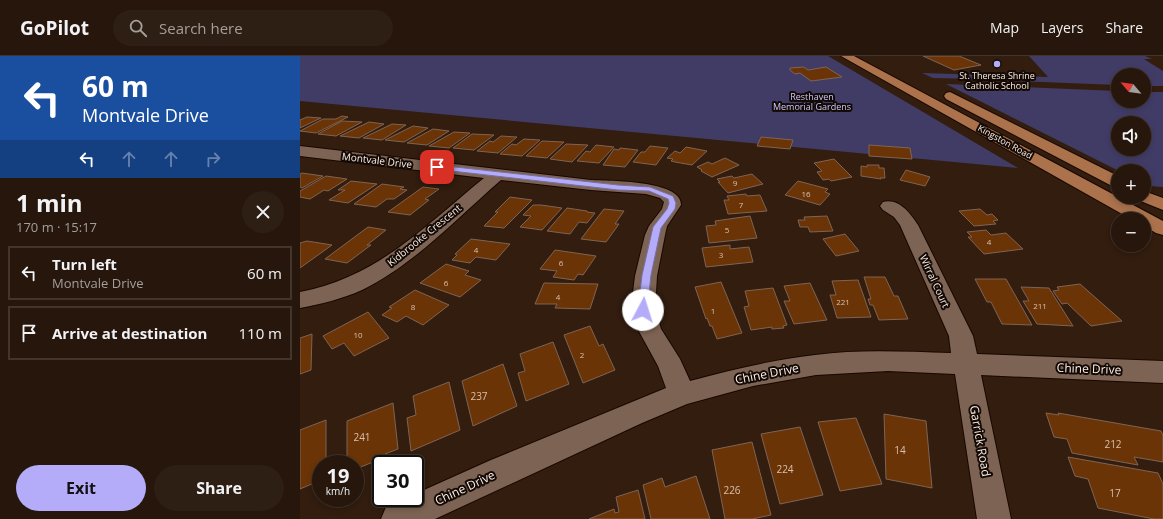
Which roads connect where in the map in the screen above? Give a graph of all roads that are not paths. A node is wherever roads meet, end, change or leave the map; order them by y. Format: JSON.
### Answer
{"nodes":[{"id":1,"x":846,"y":56,"type":"edge"},
{"id":2,"x":872,"y":56,"type":"edge"},
{"id":3,"x":896,"y":69,"type":"dead end"},
{"id":4,"x":939,"y":90,"type":"dead end"},
{"id":5,"x":300,"y":151,"type":"edge"},
{"id":6,"x":497,"y":175,"type":"junction"},
{"id":7,"x":1111,"y":178,"type":"edge"},
{"id":8,"x":1151,"y":199,"type":"edge"},
{"id":9,"x":1163,"y":205,"type":"edge"},
{"id":10,"x":889,"y":206,"type":"dead end"},
{"id":11,"x":1163,"y":229,"type":"edge"},
{"id":12,"x":300,"y":300,"type":"edge"},
{"id":13,"x":965,"y":364,"type":"junction"},
{"id":14,"x":1163,"y":372,"type":"edge"},
{"id":15,"x":682,"y":394,"type":"junction"},
{"id":16,"x":434,"y":511,"type":"edge"},
{"id":17,"x":398,"y":519,"type":"edge"},
{"id":18,"x":994,"y":519,"type":"edge"}],
"edges":[{"from":1,"to":11,"type":"main road","name":"Kingston Road"},
{"from":2,"to":3,"type":"main road"},
{"from":4,"to":7,"type":"main road","name":"Kingston Road"},
{"from":5,"to":6,"type":"street","name":"Montvale Drive"},
{"from":6,"to":12,"type":"street","name":"Kidbrooke Crescent"},
{"from":6,"to":15,"type":"street","name":"Montvale Drive"},
{"from":8,"to":9,"type":"main road"},
{"from":10,"to":13,"type":"street","name":"Wirral Court"},
{"from":13,"to":14,"type":"street","name":"Chine Drive"},
{"from":13,"to":15,"type":"street","name":"Chine Drive"},
{"from":13,"to":18,"type":"street","name":"Garrick Road"},
{"from":15,"to":16,"type":"street","name":"Chine Drive"},
{"from":16,"to":17,"type":"street","name":"Chine Drive"}]}
